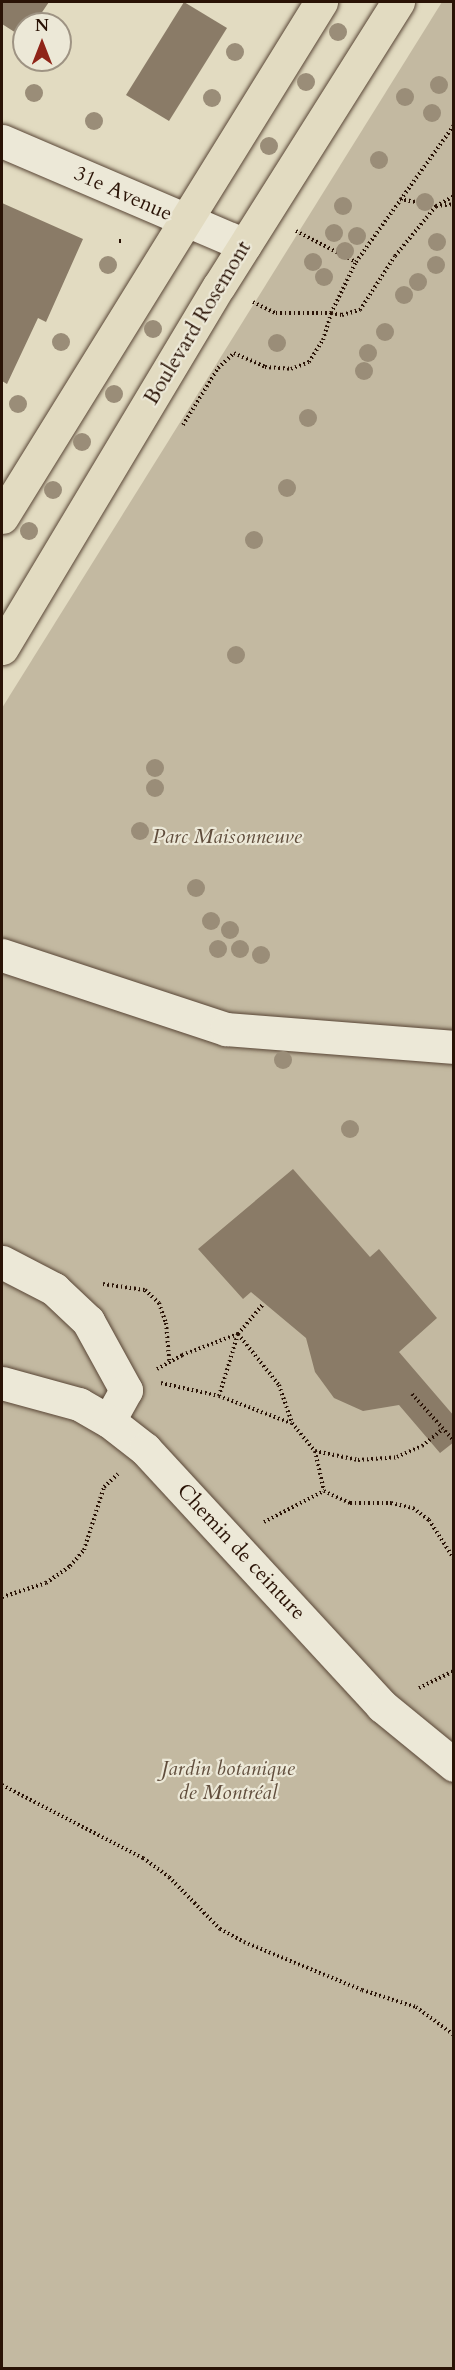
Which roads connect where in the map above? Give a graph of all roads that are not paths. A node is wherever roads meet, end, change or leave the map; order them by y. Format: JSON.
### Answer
{"nodes":[{"id":1,"x":321,"y":2,"type":"edge"},
{"id":2,"x":398,"y":2,"type":"edge"},
{"id":3,"x":2,"y":141,"type":"edge"},
{"id":4,"x":183,"y":221,"type":"junction"},
{"id":5,"x":245,"y":245,"type":"junction"},
{"id":6,"x":2,"y":517,"type":"edge"},
{"id":7,"x":10,"y":617,"type":"edge"},
{"id":8,"x":2,"y":648,"type":"edge"},
{"id":9,"x":2,"y":955,"type":"edge"},
{"id":10,"x":453,"y":1047,"type":"edge"},
{"id":11,"x":2,"y":1262,"type":"edge"},
{"id":12,"x":2,"y":1383,"type":"edge"},
{"id":13,"x":109,"y":1421,"type":"junction"},
{"id":14,"x":453,"y":1765,"type":"edge"}],
"edges":[{"from":1,"to":4,"type":"main road"},
{"from":2,"to":5,"type":"main road","name":"Boulevard Rosemont"},
{"from":3,"to":4,"type":"street","name":"31e Avenue"},
{"from":4,"to":5,"type":"street","name":"31e Avenue"},
{"from":4,"to":6,"type":"main road"},
{"from":5,"to":7,"type":"main road","name":"Boulevard Rosemont"},
{"from":7,"to":8,"type":"main road","name":"Boulevard Rosemont"},
{"from":9,"to":10,"type":"street"},
{"from":11,"to":13,"type":"street"},
{"from":12,"to":13,"type":"street","name":"Chemin de ceinture"},
{"from":13,"to":14,"type":"street","name":"Chemin de ceinture"}]}
